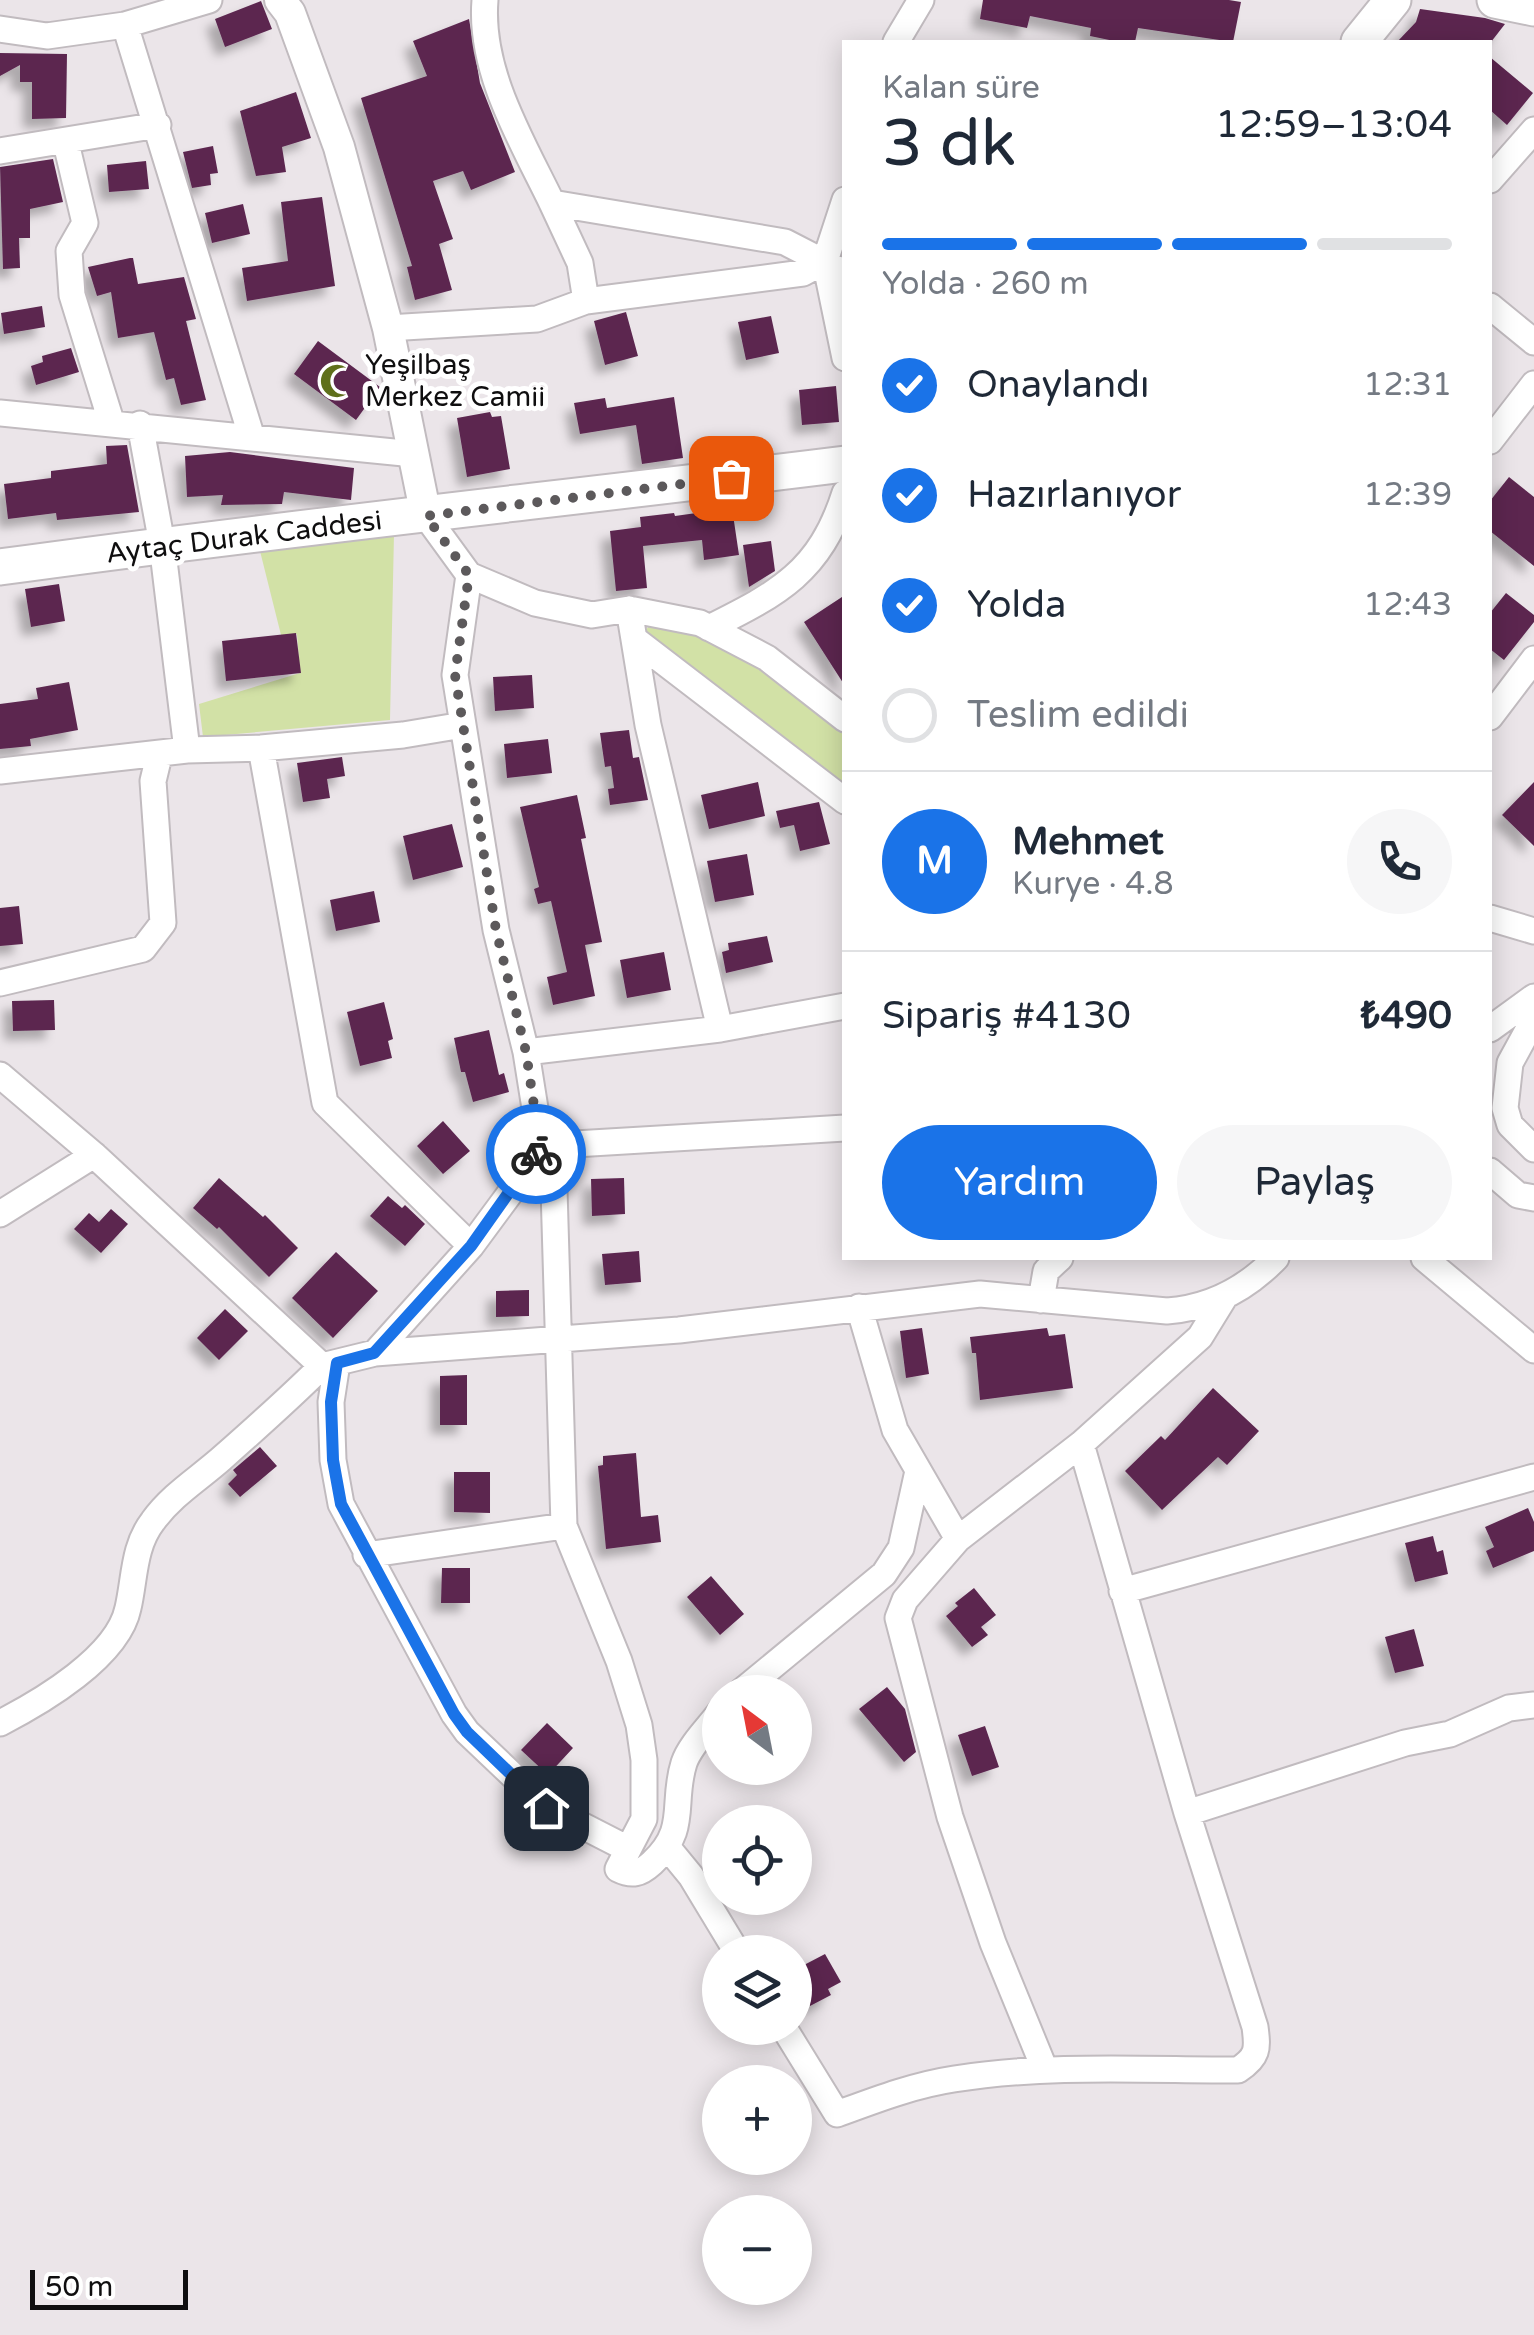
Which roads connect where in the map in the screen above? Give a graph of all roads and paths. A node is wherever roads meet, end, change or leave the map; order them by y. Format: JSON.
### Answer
{"nodes":[{"id":1,"x":209,"y":0,"type":"edge"},
{"id":2,"x":280,"y":0,"type":"edge"},
{"id":3,"x":485,"y":0,"type":"edge"},
{"id":4,"x":921,"y":0,"type":"edge"},
{"id":5,"x":1393,"y":0,"type":"edge"},
{"id":6,"x":1496,"y":0,"type":"edge"},
{"id":7,"x":1534,"y":8,"type":"edge"},
{"id":8,"x":125,"y":25,"type":"junction"},
{"id":9,"x":0,"y":29,"type":"edge"},
{"id":10,"x":897,"y":40,"type":"edge"},
{"id":11,"x":1361,"y":40,"type":"edge"},
{"id":12,"x":158,"y":125,"type":"junction"},
{"id":13,"x":1534,"y":130,"type":"edge"},
{"id":14,"x":66,"y":143,"type":"junction"},
{"id":15,"x":0,"y":152,"type":"edge"},
{"id":16,"x":1492,"y":178,"type":"edge"},
{"id":17,"x":552,"y":203,"type":"junction"},
{"id":18,"x":842,"y":220,"type":"edge"},
{"id":19,"x":835,"y":267,"type":"edge"},
{"id":20,"x":586,"y":301,"type":"junction"},
{"id":21,"x":1492,"y":308,"type":"edge"},
{"id":22,"x":388,"y":328,"type":"junction"},
{"id":23,"x":842,"y":331,"type":"edge"},
{"id":24,"x":1534,"y":342,"type":"edge"},
{"id":25,"x":1534,"y":384,"type":"edge"},
{"id":26,"x":0,"y":412,"type":"edge"},
{"id":27,"x":111,"y":421,"type":"junction"},
{"id":28,"x":140,"y":424,"type":"junction"},
{"id":29,"x":252,"y":438,"type":"junction"},
{"id":30,"x":1492,"y":438,"type":"edge"},
{"id":31,"x":414,"y":454,"type":"junction"},
{"id":32,"x":842,"y":464,"type":"edge"},
{"id":33,"x":842,"y":500,"type":"edge"},
{"id":34,"x":426,"y":516,"type":"junction"},
{"id":35,"x":162,"y":544,"type":"junction"},
{"id":36,"x":0,"y":567,"type":"edge"},
{"id":37,"x":469,"y":575,"type":"junction"},
{"id":38,"x":629,"y":609,"type":"junction"},
{"id":39,"x":709,"y":628,"type":"junction"},
{"id":40,"x":634,"y":639,"type":"junction"},
{"id":41,"x":1534,"y":659,"type":"edge"},
{"id":42,"x":1492,"y":714,"type":"edge"},
{"id":43,"x":842,"y":718,"type":"edge"},
{"id":44,"x":463,"y":725,"type":"junction"},
{"id":45,"x":261,"y":748,"type":"junction"},
{"id":46,"x":187,"y":750,"type":"junction"},
{"id":47,"x":158,"y":756,"type":"junction"},
{"id":48,"x":0,"y":771,"type":"edge"},
{"id":49,"x":842,"y":799,"type":"edge"},
{"id":50,"x":1492,"y":919,"type":"edge"},
{"id":51,"x":1534,"y":930,"type":"edge"},
{"id":52,"x":0,"y":983,"type":"edge"},
{"id":53,"x":1534,"y":997,"type":"edge"},
{"id":54,"x":842,"y":1007,"type":"edge"},
{"id":55,"x":1534,"y":1019,"type":"edge"},
{"id":56,"x":1492,"y":1028,"type":"edge"},
{"id":57,"x":720,"y":1029,"type":"junction"},
{"id":58,"x":526,"y":1052,"type":"junction"},
{"id":59,"x":0,"y":1076,"type":"edge"},
{"id":60,"x":842,"y":1128,"type":"edge"},
{"id":61,"x":540,"y":1146,"type":"junction"},
{"id":62,"x":1534,"y":1149,"type":"edge"},
{"id":63,"x":94,"y":1156,"type":"junction"},
{"id":64,"x":1492,"y":1173,"type":"edge"},
{"id":65,"x":1534,"y":1198,"type":"edge"},
{"id":66,"x":0,"y":1214,"type":"edge"},
{"id":67,"x":471,"y":1246,"type":"junction"},
{"id":68,"x":1274,"y":1260,"type":"edge"},
{"id":69,"x":1426,"y":1260,"type":"edge"},
{"id":70,"x":1047,"y":1262,"type":"edge"},
{"id":71,"x":1224,"y":1298,"type":"junction"},
{"id":72,"x":1041,"y":1300,"type":"junction"},
{"id":73,"x":858,"y":1307,"type":"junction"},
{"id":74,"x":559,"y":1341,"type":"junction"},
{"id":75,"x":1534,"y":1350,"type":"edge"},
{"id":76,"x":374,"y":1353,"type":"junction"},
{"id":77,"x":330,"y":1364,"type":"junction"},
{"id":78,"x":1081,"y":1444,"type":"junction"},
{"id":79,"x":918,"y":1471,"type":"junction"},
{"id":80,"x":1534,"y":1477,"type":"edge"},
{"id":81,"x":564,"y":1526,"type":"junction"},
{"id":82,"x":958,"y":1539,"type":"junction"},
{"id":83,"x":366,"y":1555,"type":"junction"},
{"id":84,"x":1122,"y":1591,"type":"junction"},
{"id":85,"x":762,"y":1675,"type":"edge"},
{"id":86,"x":1534,"y":1705,"type":"edge"},
{"id":87,"x":0,"y":1723,"type":"edge"},
{"id":88,"x":702,"y":1736,"type":"edge"},
{"id":89,"x":1186,"y":1813,"type":"junction"},
{"id":90,"x":668,"y":1848,"type":"junction"},
{"id":91,"x":628,"y":1849,"type":"junction"},
{"id":92,"x":727,"y":1935,"type":"edge"},
{"id":93,"x":794,"y":2045,"type":"edge"},
{"id":94,"x":1046,"y":2070,"type":"junction"}],
"edges":[{"from":1,"to":8,"type":"street"},
{"from":2,"to":22,"type":"street"},
{"from":3,"to":17,"type":"street"},
{"from":4,"to":10,"type":"street"},
{"from":5,"to":11,"type":"main road"},
{"from":6,"to":7,"type":"main road"},
{"from":8,"to":9,"type":"street"},
{"from":8,"to":12,"type":"street"},
{"from":12,"to":14,"type":"street"},
{"from":12,"to":29,"type":"street"},
{"from":13,"to":16,"type":"street"},
{"from":14,"to":15,"type":"street"},
{"from":14,"to":27,"type":"street"},
{"from":17,"to":19,"type":"street"},
{"from":17,"to":20,"type":"street"},
{"from":18,"to":19,"type":"street"},
{"from":19,"to":20,"type":"street"},
{"from":19,"to":23,"type":"street"},
{"from":20,"to":22,"type":"street"},
{"from":21,"to":24,"type":"street"},
{"from":22,"to":31,"type":"street"},
{"from":25,"to":30,"type":"street"},
{"from":26,"to":27,"type":"street"},
{"from":27,"to":28,"type":"street"},
{"from":28,"to":29,"type":"street"},
{"from":28,"to":35,"type":"street"},
{"from":29,"to":31,"type":"street"},
{"from":31,"to":34,"type":"street"},
{"from":32,"to":34,"type":"main road","name":"Aytaç Durak Caddesi"},
{"from":33,"to":39,"type":"street"},
{"from":34,"to":35,"type":"main road","name":"Aytaç Durak Caddesi"},
{"from":34,"to":37,"type":"street"},
{"from":35,"to":36,"type":"main road","name":"Aytaç Durak Caddesi"},
{"from":35,"to":46,"type":"street"},
{"from":37,"to":38,"type":"street"},
{"from":37,"to":44,"type":"street"},
{"from":38,"to":39,"type":"street"},
{"from":38,"to":40,"type":"street"},
{"from":39,"to":43,"type":"street"},
{"from":40,"to":49,"type":"street"},
{"from":40,"to":57,"type":"street"},
{"from":41,"to":42,"type":"street"},
{"from":44,"to":45,"type":"street"},
{"from":44,"to":58,"type":"street"},
{"from":45,"to":46,"type":"street"},
{"from":45,"to":67,"type":"street"},
{"from":46,"to":47,"type":"street"},
{"from":47,"to":48,"type":"street"},
{"from":47,"to":52,"type":"street"},
{"from":50,"to":51,"type":"street"},
{"from":53,"to":56,"type":"street"},
{"from":54,"to":57,"type":"street"},
{"from":55,"to":62,"type":"street"},
{"from":57,"to":58,"type":"street"},
{"from":58,"to":61,"type":"street"},
{"from":59,"to":63,"type":"street"},
{"from":60,"to":61,"type":"street"},
{"from":61,"to":67,"type":"street"},
{"from":61,"to":74,"type":"street"},
{"from":63,"to":66,"type":"street"},
{"from":63,"to":77,"type":"street"},
{"from":64,"to":65,"type":"street"},
{"from":67,"to":76,"type":"street"},
{"from":68,"to":71,"type":"street"},
{"from":69,"to":75,"type":"street"},
{"from":70,"to":72,"type":"street"},
{"from":71,"to":72,"type":"street"},
{"from":71,"to":78,"type":"street"},
{"from":72,"to":73,"type":"street"},
{"from":73,"to":74,"type":"street"},
{"from":73,"to":79,"type":"street"},
{"from":74,"to":76,"type":"street"},
{"from":74,"to":81,"type":"street"},
{"from":76,"to":77,"type":"street"},
{"from":77,"to":83,"type":"street"},
{"from":77,"to":87,"type":"street"},
{"from":78,"to":82,"type":"street"},
{"from":78,"to":84,"type":"street"},
{"from":79,"to":82,"type":"street"},
{"from":79,"to":85,"type":"street"},
{"from":80,"to":84,"type":"street"},
{"from":81,"to":83,"type":"street"},
{"from":81,"to":91,"type":"street"},
{"from":82,"to":94,"type":"street"},
{"from":83,"to":91,"type":"street"},
{"from":84,"to":89,"type":"street"},
{"from":86,"to":89,"type":"street"},
{"from":88,"to":90,"type":"street"},
{"from":89,"to":94,"type":"street"},
{"from":90,"to":91,"type":"street"},
{"from":90,"to":92,"type":"street"},
{"from":93,"to":94,"type":"street"}]}
